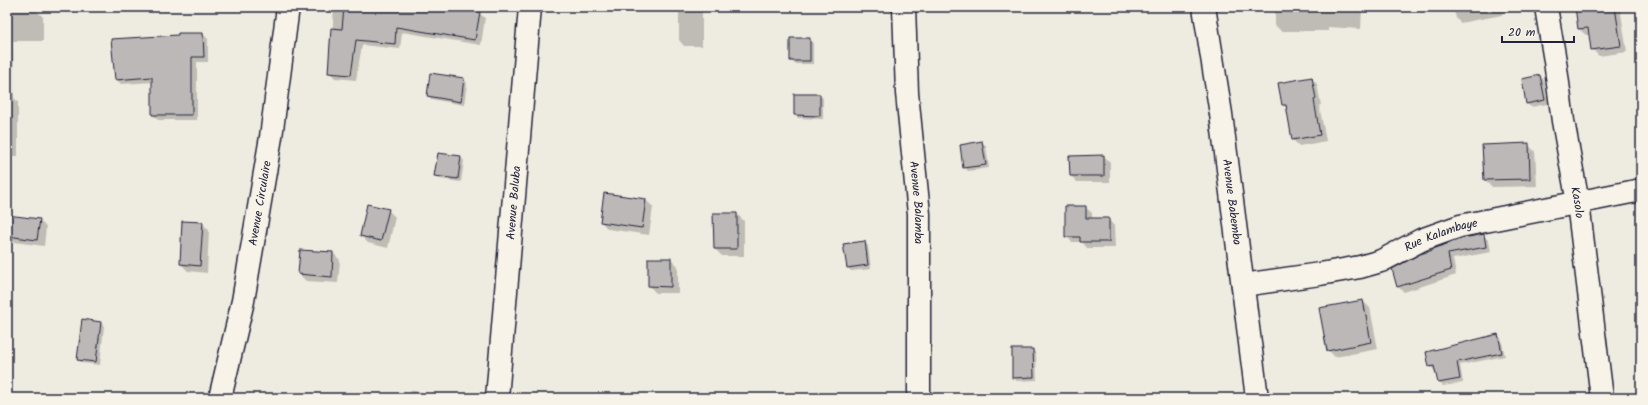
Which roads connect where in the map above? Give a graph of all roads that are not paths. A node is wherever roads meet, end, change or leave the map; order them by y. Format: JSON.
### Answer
{"nodes":[{"id":1,"x":288,"y":7,"type":"edge"},
{"id":2,"x":530,"y":7,"type":"edge"},
{"id":3,"x":904,"y":7,"type":"edge"},
{"id":4,"x":1204,"y":7,"type":"edge"},
{"id":5,"x":1546,"y":7,"type":"edge"},
{"id":6,"x":1641,"y":190,"type":"edge"},
{"id":7,"x":1578,"y":203,"type":"junction"},
{"id":8,"x":1243,"y":285,"type":"junction"},
{"id":9,"x":220,"y":398,"type":"edge"},
{"id":10,"x":497,"y":398,"type":"edge"},
{"id":11,"x":919,"y":398,"type":"edge"},
{"id":12,"x":1257,"y":398,"type":"edge"},
{"id":13,"x":1602,"y":398,"type":"edge"}],
"edges":[{"from":1,"to":9,"type":"street","name":"Avenue Circulaire"},
{"from":2,"to":10,"type":"street","name":"Avenue Baluba"},
{"from":3,"to":11,"type":"street","name":"Avenue Balamba"},
{"from":4,"to":8,"type":"street","name":"Avenue Babemba"},
{"from":5,"to":7,"type":"street","name":"Kasolo"},
{"from":6,"to":7,"type":"street","name":"Rue Kalambaye"},
{"from":7,"to":8,"type":"street","name":"Rue Kalambaye"},
{"from":7,"to":13,"type":"street","name":"Kasolo"},
{"from":8,"to":12,"type":"street","name":"Avenue Babemba"}]}
